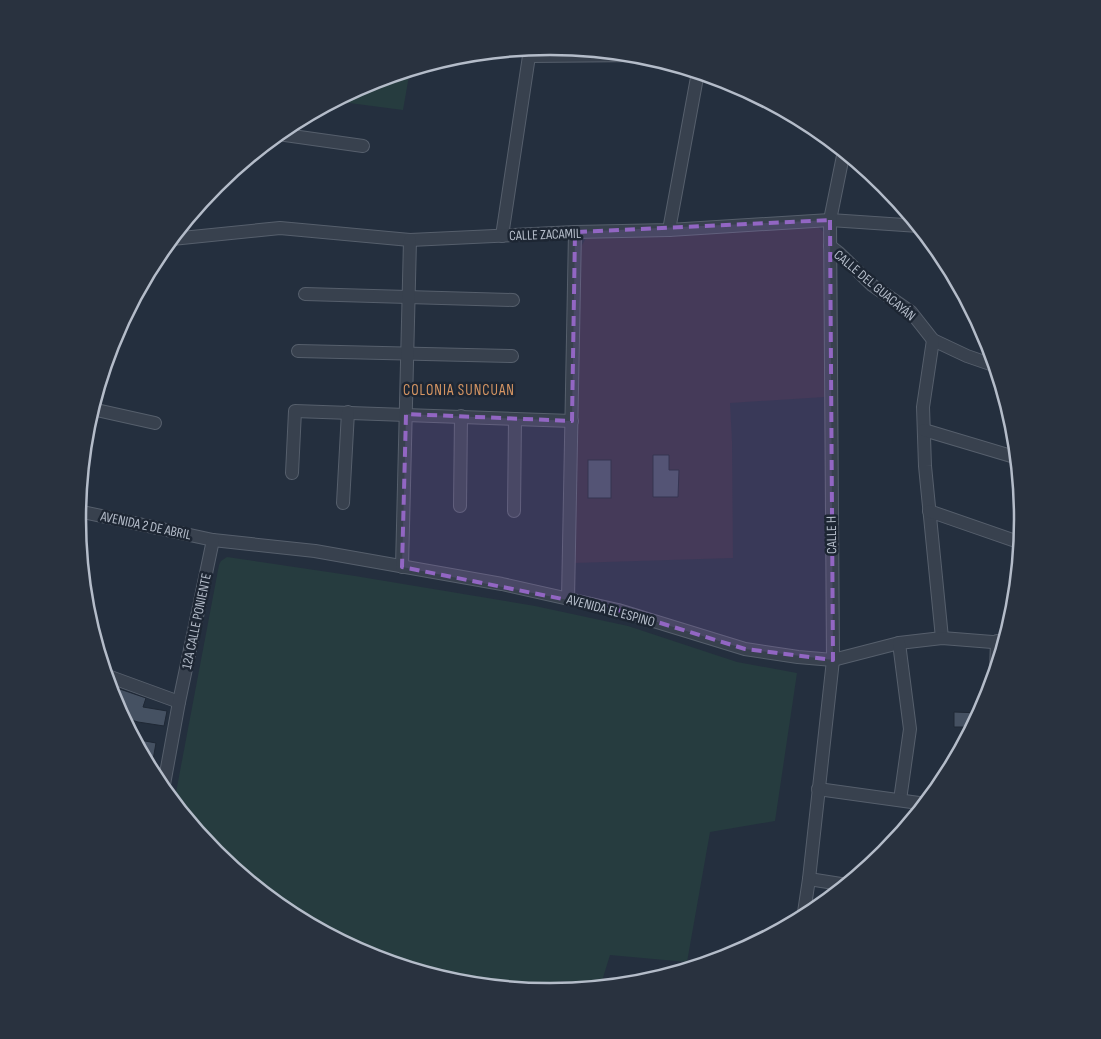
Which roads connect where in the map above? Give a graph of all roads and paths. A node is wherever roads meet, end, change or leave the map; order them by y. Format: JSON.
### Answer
{"nodes":[{"id":1,"x":570,"y":56,"type":"edge"},
{"id":2,"x":697,"y":79,"type":"edge"},
{"id":3,"x":289,"y":136,"type":"edge"},
{"id":4,"x":363,"y":146,"type":"dead end"},
{"id":5,"x":842,"y":159,"type":"edge"},
{"id":6,"x":830,"y":220,"type":"junction"},
{"id":7,"x":910,"y":225,"type":"edge"},
{"id":8,"x":669,"y":230,"type":"junction"},
{"id":9,"x":575,"y":232,"type":"junction"},
{"id":10,"x":502,"y":236,"type":"junction"},
{"id":11,"x":181,"y":238,"type":"edge"},
{"id":12,"x":410,"y":240,"type":"junction"},
{"id":13,"x":830,"y":246,"type":"junction"},
{"id":14,"x":305,"y":294,"type":"dead end"},
{"id":15,"x":409,"y":297,"type":"junction"},
{"id":16,"x":513,"y":300,"type":"dead end"},
{"id":17,"x":933,"y":340,"type":"junction"},
{"id":18,"x":298,"y":351,"type":"dead end"},
{"id":19,"x":407,"y":353,"type":"junction"},
{"id":20,"x":512,"y":356,"type":"dead end"},
{"id":21,"x":987,"y":362,"type":"edge"},
{"id":22,"x":99,"y":411,"type":"edge"},
{"id":23,"x":348,"y":412,"type":"junction"},
{"id":24,"x":406,"y":414,"type":"junction"},
{"id":25,"x":461,"y":416,"type":"junction"},
{"id":26,"x":515,"y":419,"type":"junction"},
{"id":27,"x":572,"y":421,"type":"junction"},
{"id":28,"x":154,"y":423,"type":"dead end"},
{"id":29,"x":924,"y":430,"type":"junction"},
{"id":30,"x":1010,"y":456,"type":"edge"},
{"id":31,"x":292,"y":473,"type":"dead end"},
{"id":32,"x":343,"y":504,"type":"dead end"},
{"id":33,"x":460,"y":506,"type":"dead end"},
{"id":34,"x":514,"y":511,"type":"dead end"},
{"id":35,"x":930,"y":511,"type":"junction"},
{"id":36,"x":86,"y":512,"type":"edge"},
{"id":37,"x":213,"y":540,"type":"junction"},
{"id":38,"x":1014,"y":541,"type":"edge"},
{"id":39,"x":402,"y":567,"type":"junction"},
{"id":40,"x":568,"y":598,"type":"junction"},
{"id":41,"x":942,"y":638,"type":"junction"},
{"id":42,"x":998,"y":642,"type":"edge"},
{"id":43,"x":899,"y":643,"type":"junction"},
{"id":44,"x":833,"y":660,"type":"junction"},
{"id":45,"x":114,"y":678,"type":"edge"},
{"id":46,"x":179,"y":702,"type":"junction"},
{"id":47,"x":165,"y":779,"type":"edge"},
{"id":48,"x":818,"y":789,"type":"junction"},
{"id":49,"x":900,"y":800,"type":"junction"},
{"id":50,"x":918,"y":803,"type":"edge"},
{"id":51,"x":809,"y":879,"type":"junction"},
{"id":52,"x":838,"y":884,"type":"edge"},
{"id":53,"x":805,"y":909,"type":"edge"}],
"edges":[{"from":1,"to":10,"type":"street"},
{"from":2,"to":8,"type":"street"},
{"from":3,"to":4,"type":"street"},
{"from":5,"to":6,"type":"street","name":"CALLE H"},
{"from":6,"to":7,"type":"street","name":"CALLE ZACAMIL"},
{"from":6,"to":8,"type":"street","name":"CALLE ZACAMIL"},
{"from":6,"to":13,"type":"street","name":"CALLE H"},
{"from":8,"to":9,"type":"street","name":"CALLE ZACAMIL"},
{"from":9,"to":10,"type":"street","name":"CALLE ZACAMIL"},
{"from":9,"to":27,"type":"street"},
{"from":10,"to":12,"type":"street","name":"CALLE ZACAMIL"},
{"from":11,"to":12,"type":"street","name":"CALLE ZACAMIL"},
{"from":12,"to":15,"type":"street"},
{"from":13,"to":17,"type":"street","name":"CALLE DEL GUACAYÁN"},
{"from":13,"to":44,"type":"street","name":"CALLE H"},
{"from":14,"to":15,"type":"street"},
{"from":15,"to":16,"type":"street"},
{"from":15,"to":19,"type":"street"},
{"from":17,"to":21,"type":"street","name":"CALLE DEL GUACAYÁN"},
{"from":17,"to":29,"type":"street"},
{"from":18,"to":19,"type":"street"},
{"from":19,"to":20,"type":"street"},
{"from":19,"to":24,"type":"street"},
{"from":22,"to":28,"type":"street"},
{"from":23,"to":24,"type":"street"},
{"from":23,"to":31,"type":"street"},
{"from":23,"to":32,"type":"street"},
{"from":24,"to":25,"type":"street"},
{"from":24,"to":39,"type":"street"},
{"from":25,"to":26,"type":"street"},
{"from":25,"to":33,"type":"street"},
{"from":26,"to":27,"type":"street"},
{"from":26,"to":34,"type":"street"},
{"from":27,"to":40,"type":"street"},
{"from":29,"to":30,"type":"street"},
{"from":29,"to":35,"type":"street"},
{"from":35,"to":38,"type":"street"},
{"from":35,"to":41,"type":"street"},
{"from":36,"to":37,"type":"street","name":"AVENIDA 2 DE ABRIL"},
{"from":37,"to":39,"type":"street","name":"AVENIDA EL ESPINO"},
{"from":37,"to":46,"type":"street","name":"12A CALLE PONIENTE"},
{"from":39,"to":40,"type":"street","name":"AVENIDA EL ESPINO"},
{"from":40,"to":44,"type":"street","name":"AVENIDA EL ESPINO"},
{"from":41,"to":42,"type":"street","name":"AVENIDA EL ESPINO"},
{"from":41,"to":43,"type":"street","name":"AVENIDA EL ESPINO"},
{"from":43,"to":44,"type":"street","name":"AVENIDA EL ESPINO"},
{"from":43,"to":49,"type":"street"},
{"from":44,"to":48,"type":"street","name":"CALLE H"},
{"from":45,"to":46,"type":"street"},
{"from":46,"to":47,"type":"street","name":"12A CALLE PONIENTE"},
{"from":48,"to":49,"type":"street"},
{"from":48,"to":51,"type":"street","name":"CALLE H"},
{"from":49,"to":50,"type":"street"},
{"from":51,"to":52,"type":"street"},
{"from":51,"to":53,"type":"street","name":"CALLE H"}]}
